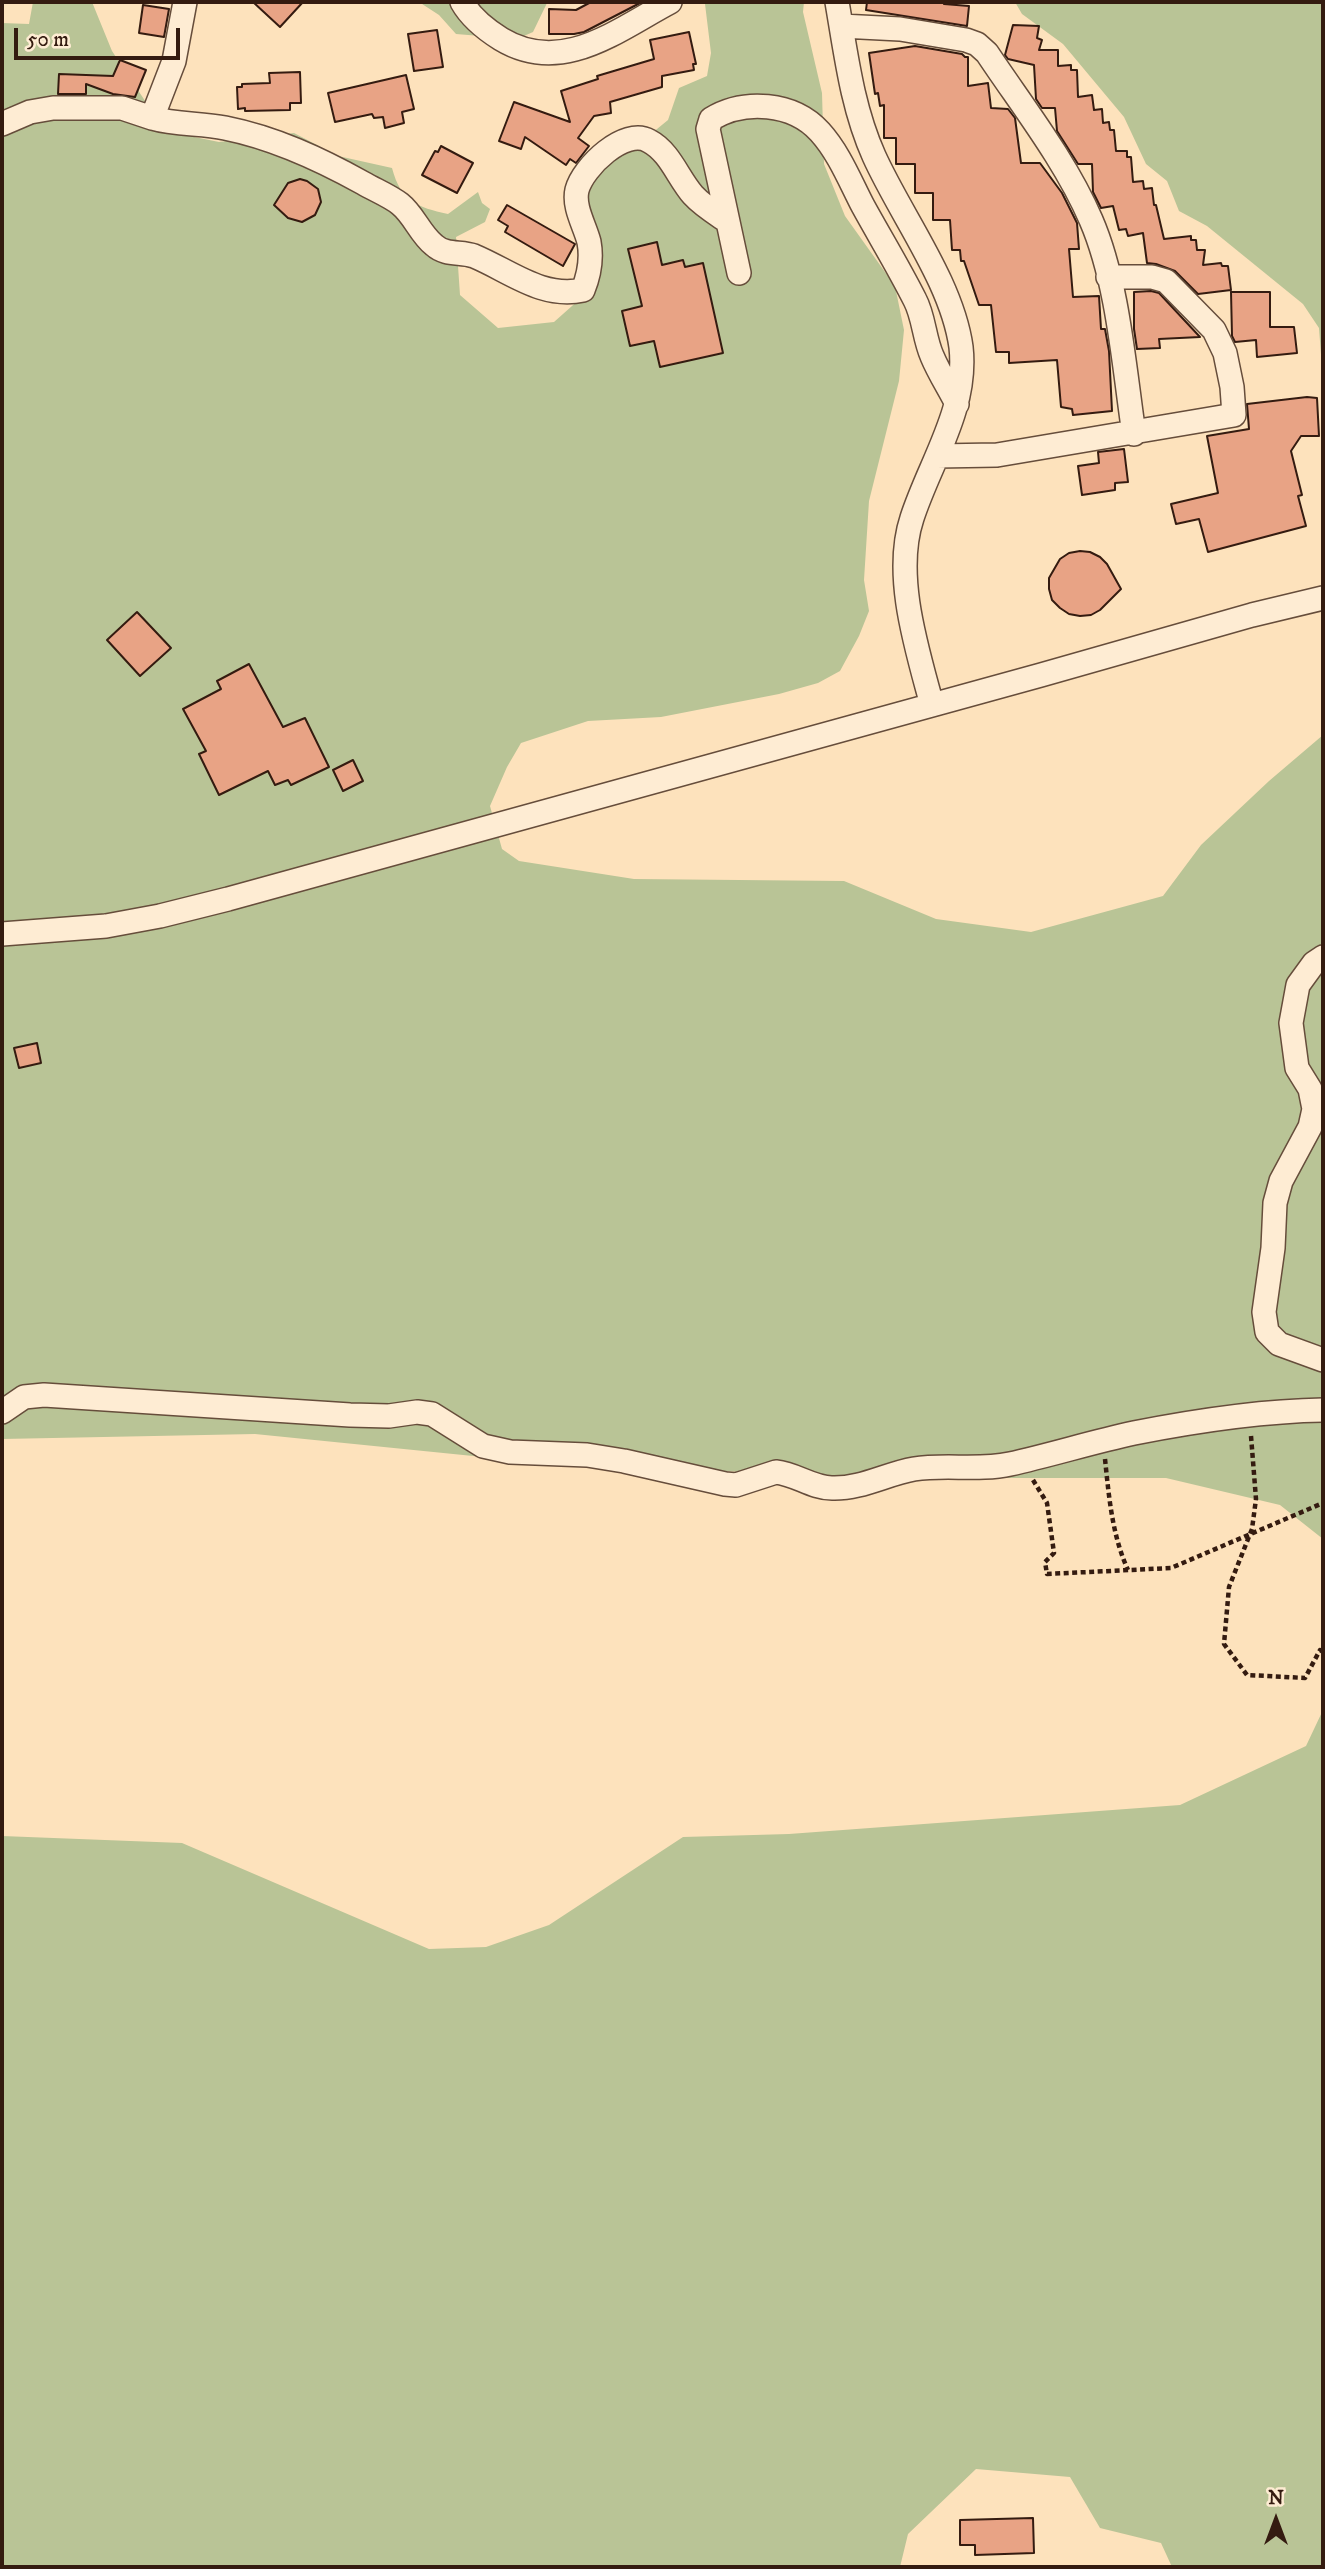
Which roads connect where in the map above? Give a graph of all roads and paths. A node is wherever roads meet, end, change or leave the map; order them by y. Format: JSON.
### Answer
{"nodes":[{"id":1,"x":185,"y":2,"type":"edge"},
{"id":2,"x":463,"y":2,"type":"edge"},
{"id":3,"x":670,"y":2,"type":"edge"},
{"id":4,"x":837,"y":2,"type":"edge"},
{"id":5,"x":841,"y":26,"type":"junction"},
{"id":6,"x":152,"y":118,"type":"junction"},
{"id":7,"x":2,"y":124,"type":"edge"},
{"id":8,"x":727,"y":221,"type":"junction"},
{"id":9,"x":739,"y":273,"type":"dead end"},
{"id":10,"x":1108,"y":277,"type":"junction"},
{"id":11,"x":957,"y":404,"type":"junction"},
{"id":12,"x":1134,"y":434,"type":"junction"},
{"id":13,"x":937,"y":456,"type":"junction"},
{"id":14,"x":1323,"y":598,"type":"edge"},
{"id":15,"x":932,"y":705,"type":"junction"},
{"id":16,"x":2,"y":934,"type":"edge"},
{"id":17,"x":1323,"y":957,"type":"edge"},
{"id":18,"x":1323,"y":1360,"type":"edge"},
{"id":19,"x":1323,"y":1410,"type":"edge"},
{"id":20,"x":2,"y":1412,"type":"edge"},
{"id":21,"x":1249,"y":1416,"type":"junction"},
{"id":22,"x":1103,"y":1441,"type":"junction"},
{"id":23,"x":1021,"y":1461,"type":"junction"},
{"id":24,"x":1323,"y":1503,"type":"edge"},
{"id":25,"x":1251,"y":1534,"type":"junction"},
{"id":26,"x":1128,"y":1570,"type":"junction"},
{"id":27,"x":1323,"y":1652,"type":"edge"}],
"edges":[{"from":1,"to":6,"type":"street"},
{"from":2,"to":3,"type":"street"},
{"from":4,"to":5,"type":"street"},
{"from":5,"to":10,"type":"street"},
{"from":5,"to":11,"type":"street"},
{"from":6,"to":7,"type":"street"},
{"from":6,"to":8,"type":"street"},
{"from":8,"to":9,"type":"street"},
{"from":8,"to":11,"type":"street"},
{"from":10,"to":12,"type":"street"},
{"from":10,"to":12,"type":"street"},
{"from":11,"to":13,"type":"street"},
{"from":12,"to":13,"type":"street"},
{"from":13,"to":15,"type":"street"},
{"from":14,"to":15,"type":"street"},
{"from":15,"to":16,"type":"street"},
{"from":17,"to":18,"type":"street"},
{"from":19,"to":21,"type":"street"},
{"from":20,"to":23,"type":"street"},
{"from":21,"to":22,"type":"street"},
{"from":21,"to":25,"type":"path"},
{"from":22,"to":23,"type":"street"},
{"from":22,"to":26,"type":"path"},
{"from":23,"to":26,"type":"path"},
{"from":24,"to":25,"type":"path"},
{"from":25,"to":26,"type":"path"},
{"from":25,"to":27,"type":"path"}]}
